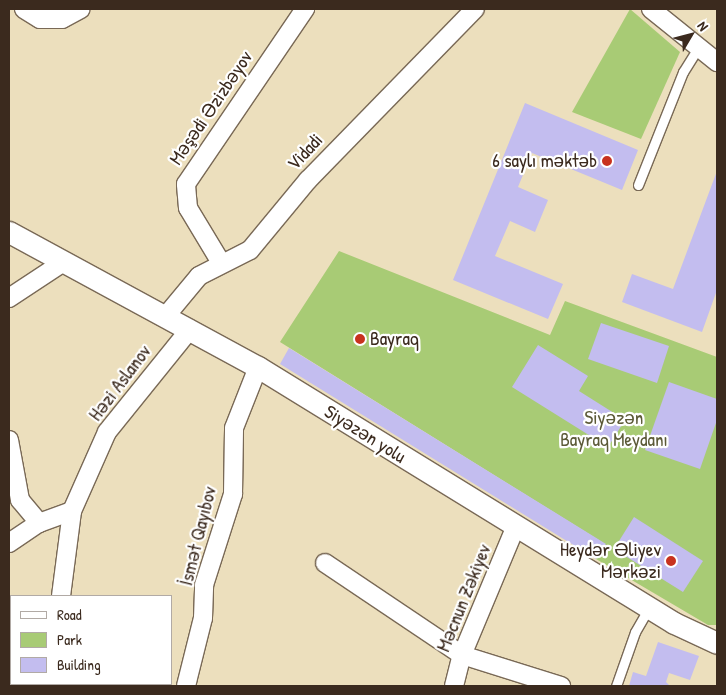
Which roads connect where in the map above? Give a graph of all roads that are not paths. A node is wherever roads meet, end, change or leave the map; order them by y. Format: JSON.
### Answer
{"nodes":[{"id":1,"x":24,"y":9,"type":"edge"},
{"id":2,"x":81,"y":9,"type":"edge"},
{"id":3,"x":305,"y":9,"type":"edge"},
{"id":4,"x":475,"y":9,"type":"edge"},
{"id":5,"x":651,"y":9,"type":"edge"},
{"id":6,"x":698,"y":48,"type":"junction"},
{"id":7,"x":717,"y":62,"type":"edge"},
{"id":8,"x":638,"y":185,"type":"dead end"},
{"id":9,"x":9,"y":232,"type":"edge"},
{"id":10,"x":220,"y":262,"type":"junction"},
{"id":11,"x":62,"y":263,"type":"junction"},
{"id":12,"x":9,"y":298,"type":"edge"},
{"id":13,"x":166,"y":317,"type":"junction"},
{"id":14,"x":190,"y":330,"type":"junction"},
{"id":15,"x":258,"y":368,"type":"junction"},
{"id":16,"x":9,"y":440,"type":"edge"},
{"id":17,"x":72,"y":512,"type":"junction"},
{"id":18,"x":39,"y":523,"type":"junction"},
{"id":19,"x":516,"y":526,"type":"junction"},
{"id":20,"x":9,"y":543,"type":"edge"},
{"id":21,"x":325,"y":563,"type":"dead end"},
{"id":22,"x":61,"y":595,"type":"edge"},
{"id":23,"x":649,"y":608,"type":"junction"},
{"id":24,"x":717,"y":643,"type":"edge"},
{"id":25,"x":462,"y":655,"type":"junction"},
{"id":26,"x":181,"y":682,"type":"edge"},
{"id":27,"x":454,"y":686,"type":"edge"},
{"id":28,"x":561,"y":686,"type":"edge"},
{"id":29,"x":616,"y":686,"type":"edge"}],
"edges":[{"from":1,"to":2,"type":"street"},
{"from":3,"to":10,"type":"street","name":"Məşədi Əzizbəyov"},
{"from":4,"to":10,"type":"street","name":"Vidadi"},
{"from":5,"to":6,"type":"street"},
{"from":6,"to":7,"type":"street"},
{"from":6,"to":8,"type":"lane"},
{"from":9,"to":11,"type":"street","name":"Siyəzən yolu"},
{"from":10,"to":13,"type":"street","name":"Vidadi"},
{"from":11,"to":12,"type":"street"},
{"from":11,"to":13,"type":"street","name":"Siyəzən yolu"},
{"from":13,"to":14,"type":"street","name":"Siyəzən yolu"},
{"from":14,"to":15,"type":"street","name":"Siyəzən yolu"},
{"from":14,"to":17,"type":"street","name":"Həzi Aslanov"},
{"from":15,"to":19,"type":"street","name":"Siyəzən yolu"},
{"from":15,"to":26,"type":"street","name":"İsmət Qayıbov"},
{"from":16,"to":18,"type":"street"},
{"from":17,"to":18,"type":"street"},
{"from":17,"to":22,"type":"street","name":"Həzi Aslanov"},
{"from":18,"to":20,"type":"street"},
{"from":19,"to":23,"type":"street","name":"Siyəzən yolu"},
{"from":19,"to":25,"type":"street","name":"Məcnun Zəkiyev"},
{"from":21,"to":25,"type":"street"},
{"from":23,"to":24,"type":"street","name":"Siyəzən yolu"},
{"from":23,"to":29,"type":"lane"},
{"from":25,"to":27,"type":"street","name":"Məcnun Zəkiyev"},
{"from":25,"to":28,"type":"street"}]}
